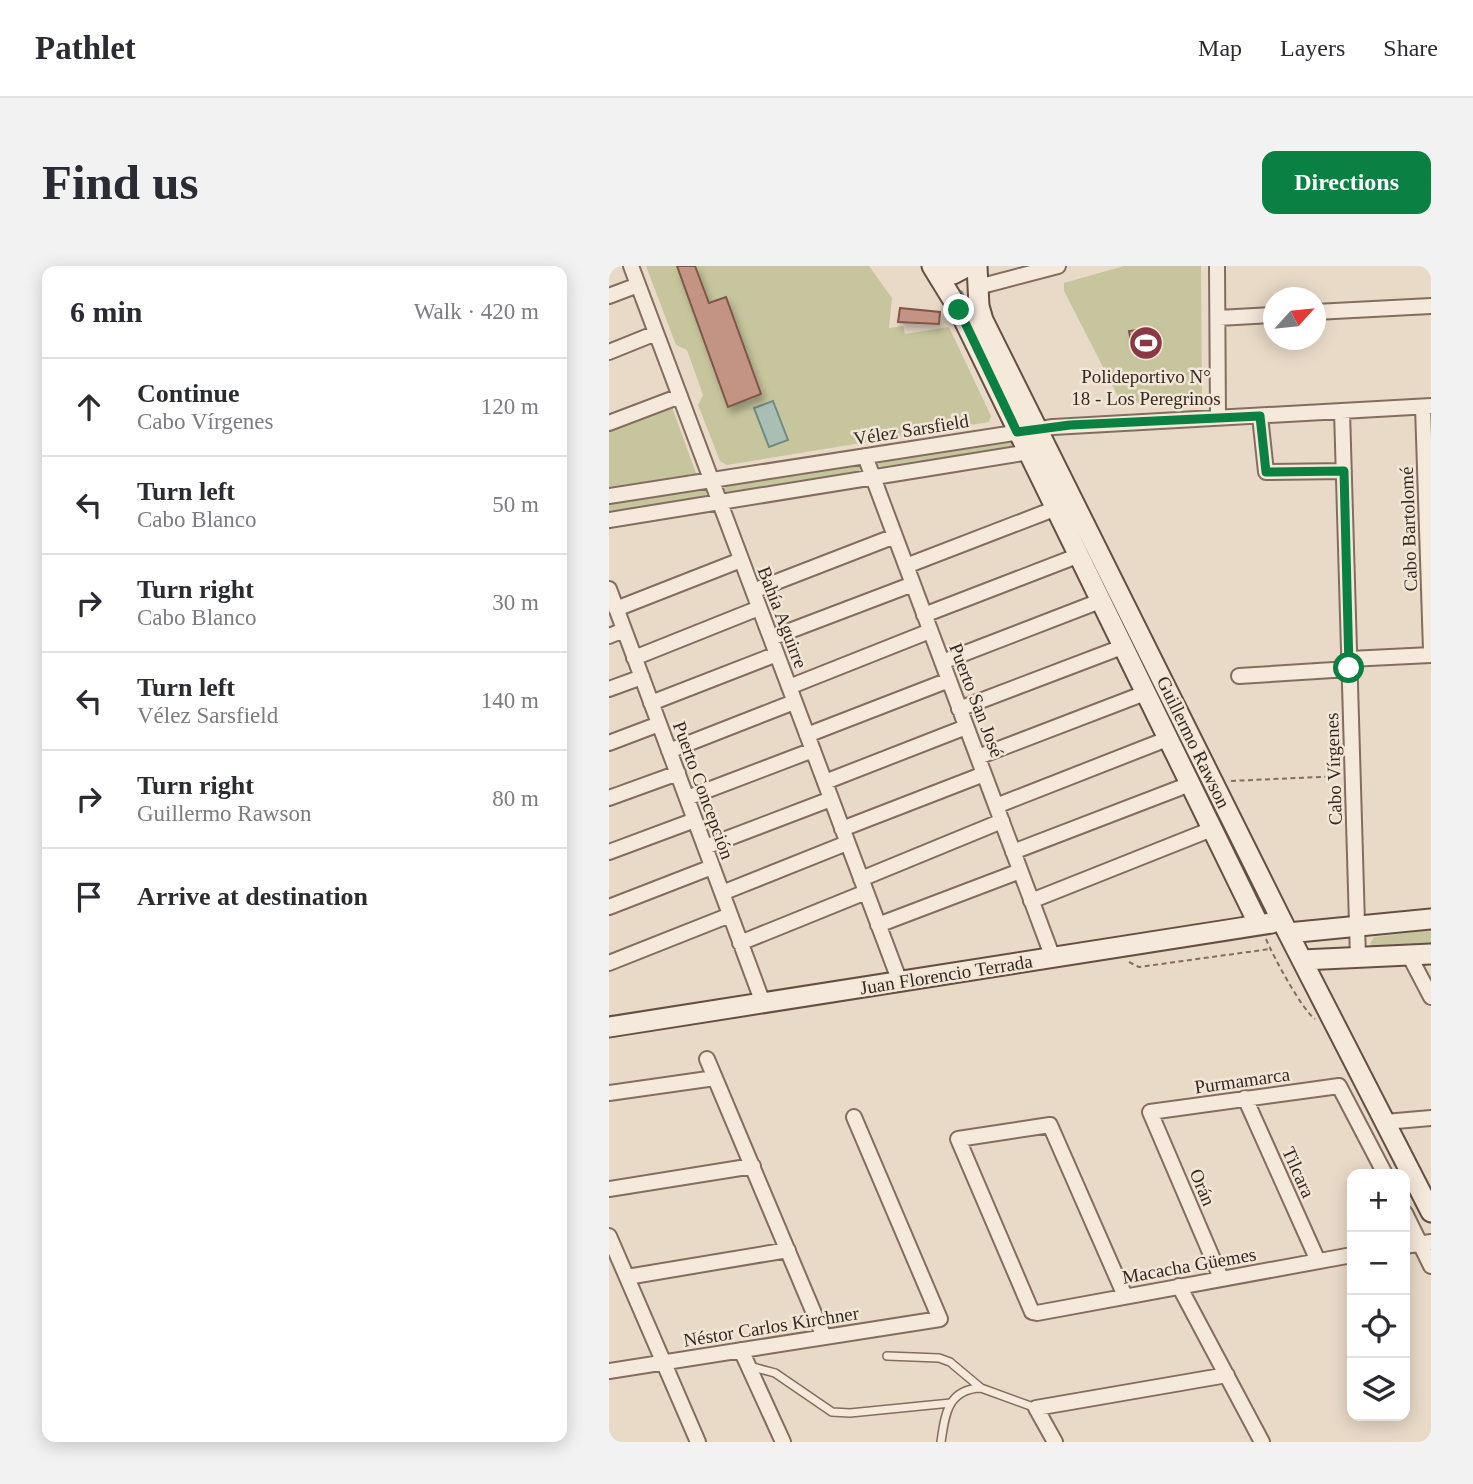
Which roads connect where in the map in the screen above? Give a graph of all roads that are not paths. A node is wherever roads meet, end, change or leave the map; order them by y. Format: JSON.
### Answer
{"nodes":[{"id":1,"x":631,"y":266,"type":"edge"},
{"id":2,"x":968,"y":266,"type":"edge"},
{"id":3,"x":977,"y":266,"type":"edge"},
{"id":4,"x":1058,"y":266,"type":"edge"},
{"id":5,"x":1217,"y":266,"type":"edge"},
{"id":6,"x":933,"y":268,"type":"edge"},
{"id":7,"x":638,"y":285,"type":"junction"},
{"id":8,"x":978,"y":287,"type":"junction"},
{"id":9,"x":609,"y":296,"type":"edge"},
{"id":10,"x":1431,"y":306,"type":"edge"},
{"id":11,"x":1326,"y":311,"type":"edge"},
{"id":12,"x":1263,"y":316,"type":"edge"},
{"id":13,"x":1218,"y":318,"type":"junction"},
{"id":14,"x":656,"y":333,"type":"junction"},
{"id":15,"x":609,"y":352,"type":"edge"},
{"id":16,"x":680,"y":396,"type":"junction"},
{"id":17,"x":1427,"y":406,"type":"edge"},
{"id":18,"x":1342,"y":411,"type":"junction"},
{"id":19,"x":1260,"y":416,"type":"junction"},
{"id":20,"x":1218,"y":418,"type":"junction"},
{"id":21,"x":609,"y":423,"type":"edge"},
{"id":22,"x":1038,"y":429,"type":"junction"},
{"id":23,"x":1017,"y":432,"type":"junction"},
{"id":24,"x":1048,"y":450,"type":"junction"},
{"id":25,"x":1026,"y":452,"type":"junction"},
{"id":26,"x":865,"y":456,"type":"junction"},
{"id":27,"x":1344,"y":471,"type":"junction"},
{"id":28,"x":873,"y":478,"type":"junction"},
{"id":29,"x":711,"y":480,"type":"junction"},
{"id":30,"x":609,"y":496,"type":"edge"},
{"id":31,"x":720,"y":503,"type":"junction"},
{"id":32,"x":1054,"y":509,"type":"junction"},
{"id":33,"x":609,"y":520,"type":"edge"},
{"id":34,"x":895,"y":536,"type":"junction"},
{"id":35,"x":1077,"y":556,"type":"junction"},
{"id":36,"x":741,"y":560,"type":"junction"},
{"id":37,"x":906,"y":566,"type":"junction"},
{"id":38,"x":912,"y":584,"type":"junction"},
{"id":39,"x":609,"y":589,"type":"edge"},
{"id":40,"x":753,"y":590,"type":"junction"},
{"id":41,"x":1100,"y":601,"type":"junction"},
{"id":42,"x":759,"y":608,"type":"junction"},
{"id":43,"x":616,"y":609,"type":"junction"},
{"id":44,"x":924,"y":615,"type":"junction"},
{"id":45,"x":624,"y":630,"type":"junction"},
{"id":46,"x":930,"y":631,"type":"junction"},
{"id":47,"x":609,"y":636,"type":"edge"},
{"id":48,"x":771,"y":638,"type":"junction"},
{"id":49,"x":1122,"y":647,"type":"junction"},
{"id":50,"x":1431,"y":653,"type":"edge"},
{"id":51,"x":776,"y":654,"type":"junction"},
{"id":52,"x":634,"y":657,"type":"junction"},
{"id":53,"x":942,"y":662,"type":"junction"},
{"id":54,"x":1349,"y":664,"type":"junction"},
{"id":55,"x":1238,"y":676,"type":"dead end"},
{"id":56,"x":642,"y":677,"type":"junction"},
{"id":57,"x":949,"y":680,"type":"junction"},
{"id":58,"x":789,"y":687,"type":"junction"},
{"id":59,"x":609,"y":689,"type":"edge"},
{"id":60,"x":1145,"y":694,"type":"junction"},
{"id":61,"x":795,"y":702,"type":"junction"},
{"id":62,"x":651,"y":703,"type":"junction"},
{"id":63,"x":960,"y":709,"type":"junction"},
{"id":64,"x":659,"y":724,"type":"junction"},
{"id":65,"x":966,"y":727,"type":"junction"},
{"id":66,"x":807,"y":735,"type":"junction"},
{"id":67,"x":1167,"y":739,"type":"junction"},
{"id":68,"x":609,"y":743,"type":"edge"},
{"id":69,"x":813,"y":750,"type":"junction"},
{"id":70,"x":669,"y":751,"type":"junction"},
{"id":71,"x":978,"y":757,"type":"junction"},
{"id":72,"x":677,"y":774,"type":"junction"},
{"id":73,"x":984,"y":774,"type":"junction"},
{"id":74,"x":825,"y":782,"type":"junction"},
{"id":75,"x":1190,"y":784,"type":"junction"},
{"id":76,"x":609,"y":798,"type":"edge"},
{"id":77,"x":687,"y":798,"type":"junction"},
{"id":78,"x":831,"y":799,"type":"junction"},
{"id":79,"x":996,"y":806,"type":"junction"},
{"id":80,"x":695,"y":820,"type":"junction"},
{"id":81,"x":1002,"y":821,"type":"junction"},
{"id":82,"x":1212,"y":829,"type":"junction"},
{"id":83,"x":845,"y":836,"type":"junction"},
{"id":84,"x":705,"y":847,"type":"junction"},
{"id":85,"x":609,"y":852,"type":"edge"},
{"id":86,"x":1013,"y":852,"type":"junction"},
{"id":87,"x":712,"y":867,"type":"junction"},
{"id":88,"x":1020,"y":870,"type":"junction"},
{"id":89,"x":864,"y":886,"type":"junction"},
{"id":90,"x":722,"y":893,"type":"junction"},
{"id":91,"x":1031,"y":901,"type":"junction"},
{"id":92,"x":609,"y":907,"type":"edge"},
{"id":93,"x":730,"y":915,"type":"junction"},
{"id":94,"x":1431,"y":919,"type":"edge"},
{"id":95,"x":878,"y":925,"type":"junction"},
{"id":96,"x":1259,"y":925,"type":"junction"},
{"id":97,"x":1285,"y":927,"type":"junction"},
{"id":98,"x":1357,"y":928,"type":"junction"},
{"id":99,"x":740,"y":943,"type":"junction"},
{"id":100,"x":1431,"y":954,"type":"edge"},
{"id":101,"x":1409,"y":955,"type":"junction"},
{"id":102,"x":1053,"y":958,"type":"junction"},
{"id":103,"x":1358,"y":958,"type":"junction"},
{"id":104,"x":1302,"y":960,"type":"junction"},
{"id":105,"x":609,"y":963,"type":"edge"},
{"id":106,"x":900,"y":982,"type":"junction"},
{"id":107,"x":1431,"y":996,"type":"edge"},
{"id":108,"x":763,"y":1003,"type":"junction"},
{"id":109,"x":609,"y":1027,"type":"edge"},
{"id":110,"x":708,"y":1059,"type":"dead end"},
{"id":111,"x":715,"y":1078,"type":"junction"},
{"id":112,"x":609,"y":1093,"type":"edge"},
{"id":113,"x":1245,"y":1098,"type":"junction"},
{"id":114,"x":1150,"y":1112,"type":"joint"},
{"id":115,"x":854,"y":1117,"type":"dead end"},
{"id":116,"x":1431,"y":1118,"type":"edge"},
{"id":117,"x":1385,"y":1122,"type":"junction"},
{"id":118,"x":753,"y":1166,"type":"junction"},
{"id":119,"x":1382,"y":1169,"type":"edge"},
{"id":120,"x":609,"y":1189,"type":"edge"},
{"id":121,"x":1431,"y":1212,"type":"edge"},
{"id":122,"x":1410,"y":1220,"type":"edge"},
{"id":123,"x":609,"y":1236,"type":"edge"},
{"id":124,"x":1426,"y":1243,"type":"edge"},
{"id":125,"x":788,"y":1250,"type":"junction"},
{"id":126,"x":1347,"y":1256,"type":"edge"},
{"id":127,"x":1318,"y":1261,"type":"junction"},
{"id":128,"x":1431,"y":1266,"type":"edge"},
{"id":129,"x":627,"y":1277,"type":"junction"},
{"id":130,"x":1221,"y":1278,"type":"junction"},
{"id":131,"x":1179,"y":1286,"type":"junction"},
{"id":132,"x":1125,"y":1296,"type":"junction"},
{"id":133,"x":824,"y":1337,"type":"junction"},
{"id":134,"x":741,"y":1350,"type":"junction"},
{"id":135,"x":887,"y":1356,"type":"dead end"},
{"id":136,"x":664,"y":1362,"type":"junction"},
{"id":137,"x":749,"y":1366,"type":"junction"},
{"id":138,"x":609,"y":1371,"type":"edge"},
{"id":139,"x":1227,"y":1375,"type":"junction"},
{"id":140,"x":981,"y":1388,"type":"junction"},
{"id":141,"x":951,"y":1403,"type":"junction"},
{"id":142,"x":1036,"y":1408,"type":"junction"},
{"id":143,"x":698,"y":1442,"type":"edge"},
{"id":144,"x":783,"y":1442,"type":"edge"},
{"id":145,"x":941,"y":1442,"type":"edge"},
{"id":146,"x":1055,"y":1442,"type":"edge"},
{"id":147,"x":1262,"y":1442,"type":"edge"}],
"edges":[{"from":1,"to":7,"type":"street","name":"Bahía Aguirre"},
{"from":2,"to":6,"type":"main road"},
{"from":3,"to":8,"type":"main road","name":"Guillermo Rawson"},
{"from":4,"to":8,"type":"street"},
{"from":5,"to":13,"type":"street"},
{"from":6,"to":23,"type":"main road","name":"Guillermo Rawson"},
{"from":7,"to":9,"type":"street"},
{"from":7,"to":14,"type":"street","name":"Bahía Aguirre"},
{"from":8,"to":22,"type":"main road","name":"Guillermo Rawson"},
{"from":10,"to":11,"type":"street"},
{"from":12,"to":13,"type":"street"},
{"from":13,"to":20,"type":"street"},
{"from":14,"to":15,"type":"street"},
{"from":14,"to":16,"type":"street","name":"Bahía Aguirre"},
{"from":16,"to":21,"type":"street"},
{"from":16,"to":29,"type":"street","name":"Bahía Aguirre"},
{"from":17,"to":18,"type":"street","name":"Vélez Sarsfield"},
{"from":17,"to":50,"type":"street","name":"Cabo Bartolomé"},
{"from":18,"to":19,"type":"street","name":"Vélez Sarsfield"},
{"from":18,"to":27,"type":"street","name":"Cabo Vírgenes"},
{"from":19,"to":20,"type":"street","name":"Vélez Sarsfield"},
{"from":19,"to":27,"type":"street"},
{"from":20,"to":22,"type":"street","name":"Vélez Sarsfield"},
{"from":22,"to":23,"type":"street","name":"Vélez Sarsfield"},
{"from":22,"to":24,"type":"main road","name":"Guillermo Rawson"},
{"from":23,"to":25,"type":"main road","name":"Guillermo Rawson"},
{"from":23,"to":26,"type":"street","name":"Vélez Sarsfield"},
{"from":24,"to":25,"type":"street"},
{"from":24,"to":97,"type":"main road","name":"Guillermo Rawson"},
{"from":25,"to":28,"type":"street"},
{"from":25,"to":32,"type":"main road","name":"Guillermo Rawson"},
{"from":26,"to":28,"type":"street","name":"Puerto San José"},
{"from":26,"to":29,"type":"street","name":"Vélez Sarsfield"},
{"from":27,"to":54,"type":"street","name":"Cabo Vírgenes"},
{"from":28,"to":31,"type":"street"},
{"from":28,"to":34,"type":"street","name":"Puerto San José"},
{"from":29,"to":30,"type":"street","name":"Vélez Sarsfield"},
{"from":29,"to":31,"type":"street","name":"Bahía Aguirre"},
{"from":31,"to":33,"type":"street"},
{"from":31,"to":36,"type":"street","name":"Bahía Aguirre"},
{"from":32,"to":35,"type":"main road","name":"Guillermo Rawson"},
{"from":32,"to":37,"type":"street"},
{"from":34,"to":37,"type":"street","name":"Puerto San José"},
{"from":34,"to":40,"type":"street"},
{"from":35,"to":41,"type":"main road","name":"Guillermo Rawson"},
{"from":35,"to":44,"type":"street"},
{"from":36,"to":40,"type":"street","name":"Bahía Aguirre"},
{"from":36,"to":43,"type":"street"},
{"from":37,"to":38,"type":"street","name":"Puerto San José"},
{"from":38,"to":44,"type":"street","name":"Puerto San José"},
{"from":38,"to":48,"type":"street"},
{"from":39,"to":43,"type":"street","name":"Puerto Concepción"},
{"from":40,"to":42,"type":"street","name":"Bahía Aguirre"},
{"from":41,"to":49,"type":"main road","name":"Guillermo Rawson"},
{"from":41,"to":53,"type":"street"},
{"from":42,"to":48,"type":"street","name":"Bahía Aguirre"},
{"from":42,"to":52,"type":"street"},
{"from":43,"to":45,"type":"street","name":"Puerto Concepción"},
{"from":44,"to":46,"type":"street","name":"Puerto San José"},
{"from":45,"to":47,"type":"street"},
{"from":45,"to":52,"type":"street","name":"Puerto Concepción"},
{"from":46,"to":53,"type":"street","name":"Puerto San José"},
{"from":46,"to":58,"type":"street"},
{"from":48,"to":51,"type":"street","name":"Bahía Aguirre"},
{"from":49,"to":60,"type":"main road","name":"Guillermo Rawson"},
{"from":49,"to":63,"type":"street"},
{"from":50,"to":54,"type":"street"},
{"from":51,"to":58,"type":"street","name":"Bahía Aguirre"},
{"from":51,"to":62,"type":"street"},
{"from":52,"to":56,"type":"street","name":"Puerto Concepción"},
{"from":53,"to":57,"type":"street","name":"Puerto San José"},
{"from":54,"to":55,"type":"street"},
{"from":54,"to":98,"type":"street","name":"Cabo Vírgenes"},
{"from":56,"to":59,"type":"street"},
{"from":56,"to":62,"type":"street","name":"Puerto Concepción"},
{"from":57,"to":63,"type":"street","name":"Puerto San José"},
{"from":57,"to":66,"type":"street"},
{"from":58,"to":61,"type":"street","name":"Bahía Aguirre"},
{"from":60,"to":67,"type":"main road","name":"Guillermo Rawson"},
{"from":60,"to":71,"type":"street"},
{"from":61,"to":66,"type":"street","name":"Bahía Aguirre"},
{"from":61,"to":70,"type":"street"},
{"from":62,"to":64,"type":"street","name":"Puerto Concepción"},
{"from":63,"to":65,"type":"street","name":"Puerto San José"},
{"from":64,"to":68,"type":"street"},
{"from":64,"to":70,"type":"street","name":"Puerto Concepción"},
{"from":65,"to":71,"type":"street","name":"Puerto San José"},
{"from":65,"to":74,"type":"street"},
{"from":66,"to":69,"type":"street","name":"Bahía Aguirre"},
{"from":67,"to":75,"type":"main road","name":"Guillermo Rawson"},
{"from":67,"to":79,"type":"street"},
{"from":69,"to":74,"type":"street","name":"Bahía Aguirre"},
{"from":69,"to":77,"type":"street"},
{"from":70,"to":72,"type":"street","name":"Puerto Concepción"},
{"from":71,"to":73,"type":"street","name":"Puerto San José"},
{"from":72,"to":76,"type":"street"},
{"from":72,"to":77,"type":"street","name":"Puerto Concepción"},
{"from":73,"to":79,"type":"street","name":"Puerto San José"},
{"from":73,"to":83,"type":"street"},
{"from":74,"to":78,"type":"street","name":"Bahía Aguirre"},
{"from":75,"to":82,"type":"main road","name":"Guillermo Rawson"},
{"from":75,"to":86,"type":"street"},
{"from":77,"to":80,"type":"street","name":"Puerto Concepción"},
{"from":78,"to":83,"type":"street","name":"Bahía Aguirre"},
{"from":78,"to":84,"type":"street"},
{"from":79,"to":81,"type":"street","name":"Puerto San José"},
{"from":80,"to":84,"type":"street","name":"Puerto Concepción"},
{"from":80,"to":85,"type":"street"},
{"from":81,"to":86,"type":"street","name":"Puerto San José"},
{"from":81,"to":89,"type":"street"},
{"from":82,"to":91,"type":"street"},
{"from":82,"to":96,"type":"main road","name":"Guillermo Rawson"},
{"from":83,"to":89,"type":"street","name":"Bahía Aguirre"},
{"from":83,"to":90,"type":"street"},
{"from":84,"to":87,"type":"street","name":"Puerto Concepción"},
{"from":86,"to":88,"type":"street","name":"Puerto San José"},
{"from":87,"to":90,"type":"street","name":"Puerto Concepción"},
{"from":87,"to":92,"type":"street"},
{"from":88,"to":91,"type":"street","name":"Puerto San José"},
{"from":88,"to":95,"type":"street"},
{"from":89,"to":95,"type":"street","name":"Bahía Aguirre"},
{"from":89,"to":99,"type":"street"},
{"from":90,"to":93,"type":"street","name":"Puerto Concepción"},
{"from":91,"to":102,"type":"street","name":"Puerto San José"},
{"from":93,"to":99,"type":"street","name":"Puerto Concepción"},
{"from":93,"to":105,"type":"street"},
{"from":94,"to":98,"type":"main road","name":"Juan Florencio Terrada"},
{"from":95,"to":106,"type":"street","name":"Bahía Aguirre"},
{"from":96,"to":97,"type":"main road","name":"Juan Florencio Terrada"},
{"from":96,"to":102,"type":"main road","name":"Juan Florencio Terrada"},
{"from":97,"to":98,"type":"main road","name":"Juan Florencio Terrada"},
{"from":97,"to":104,"type":"main road","name":"Guillermo Rawson"},
{"from":98,"to":103,"type":"street","name":"Cabo Vírgenes"},
{"from":99,"to":108,"type":"street","name":"Puerto Concepción"},
{"from":100,"to":101,"type":"main road"},
{"from":101,"to":103,"type":"main road"},
{"from":101,"to":107,"type":"street"},
{"from":102,"to":106,"type":"main road","name":"Juan Florencio Terrada"},
{"from":103,"to":104,"type":"main road"},
{"from":104,"to":117,"type":"main road","name":"Guillermo Rawson"},
{"from":106,"to":108,"type":"main road","name":"Juan Florencio Terrada"},
{"from":108,"to":109,"type":"main road","name":"Juan Florencio Terrada"},
{"from":110,"to":111,"type":"street"},
{"from":111,"to":112,"type":"street"},
{"from":111,"to":118,"type":"street"},
{"from":113,"to":114,"type":"street","name":"Purmamarca"},
{"from":113,"to":119,"type":"street","name":"Purmamarca"},
{"from":113,"to":127,"type":"street","name":"Tilcara"},
{"from":114,"to":130,"type":"street","name":"Orán"},
{"from":115,"to":133,"type":"street","name":"Néstor Carlos Kirchner"},
{"from":116,"to":117,"type":"street"},
{"from":117,"to":121,"type":"main road","name":"Guillermo Rawson"},
{"from":118,"to":120,"type":"street"},
{"from":118,"to":125,"type":"street"},
{"from":122,"to":124,"type":"street"},
{"from":123,"to":129,"type":"street"},
{"from":124,"to":128,"type":"street"},
{"from":125,"to":129,"type":"street"},
{"from":125,"to":133,"type":"street"},
{"from":126,"to":127,"type":"street","name":"Macacha Güemes"},
{"from":127,"to":130,"type":"street","name":"Macacha Güemes"},
{"from":129,"to":136,"type":"street"},
{"from":130,"to":131,"type":"street","name":"Macacha Güemes"},
{"from":131,"to":132,"type":"street","name":"Macacha Güemes"},
{"from":131,"to":139,"type":"street"},
{"from":132,"to":132,"type":"street","name":"Macacha Güemes"},
{"from":133,"to":134,"type":"street","name":"Néstor Carlos Kirchner"},
{"from":134,"to":136,"type":"street","name":"Néstor Carlos Kirchner"},
{"from":134,"to":137,"type":"street"},
{"from":135,"to":140,"type":"lane"},
{"from":136,"to":138,"type":"street","name":"Néstor Carlos Kirchner"},
{"from":136,"to":143,"type":"street"},
{"from":137,"to":141,"type":"lane"},
{"from":137,"to":144,"type":"street"},
{"from":139,"to":142,"type":"street"},
{"from":139,"to":147,"type":"street"},
{"from":140,"to":141,"type":"lane"},
{"from":140,"to":142,"type":"lane"},
{"from":141,"to":145,"type":"lane"},
{"from":142,"to":146,"type":"street"}]}
